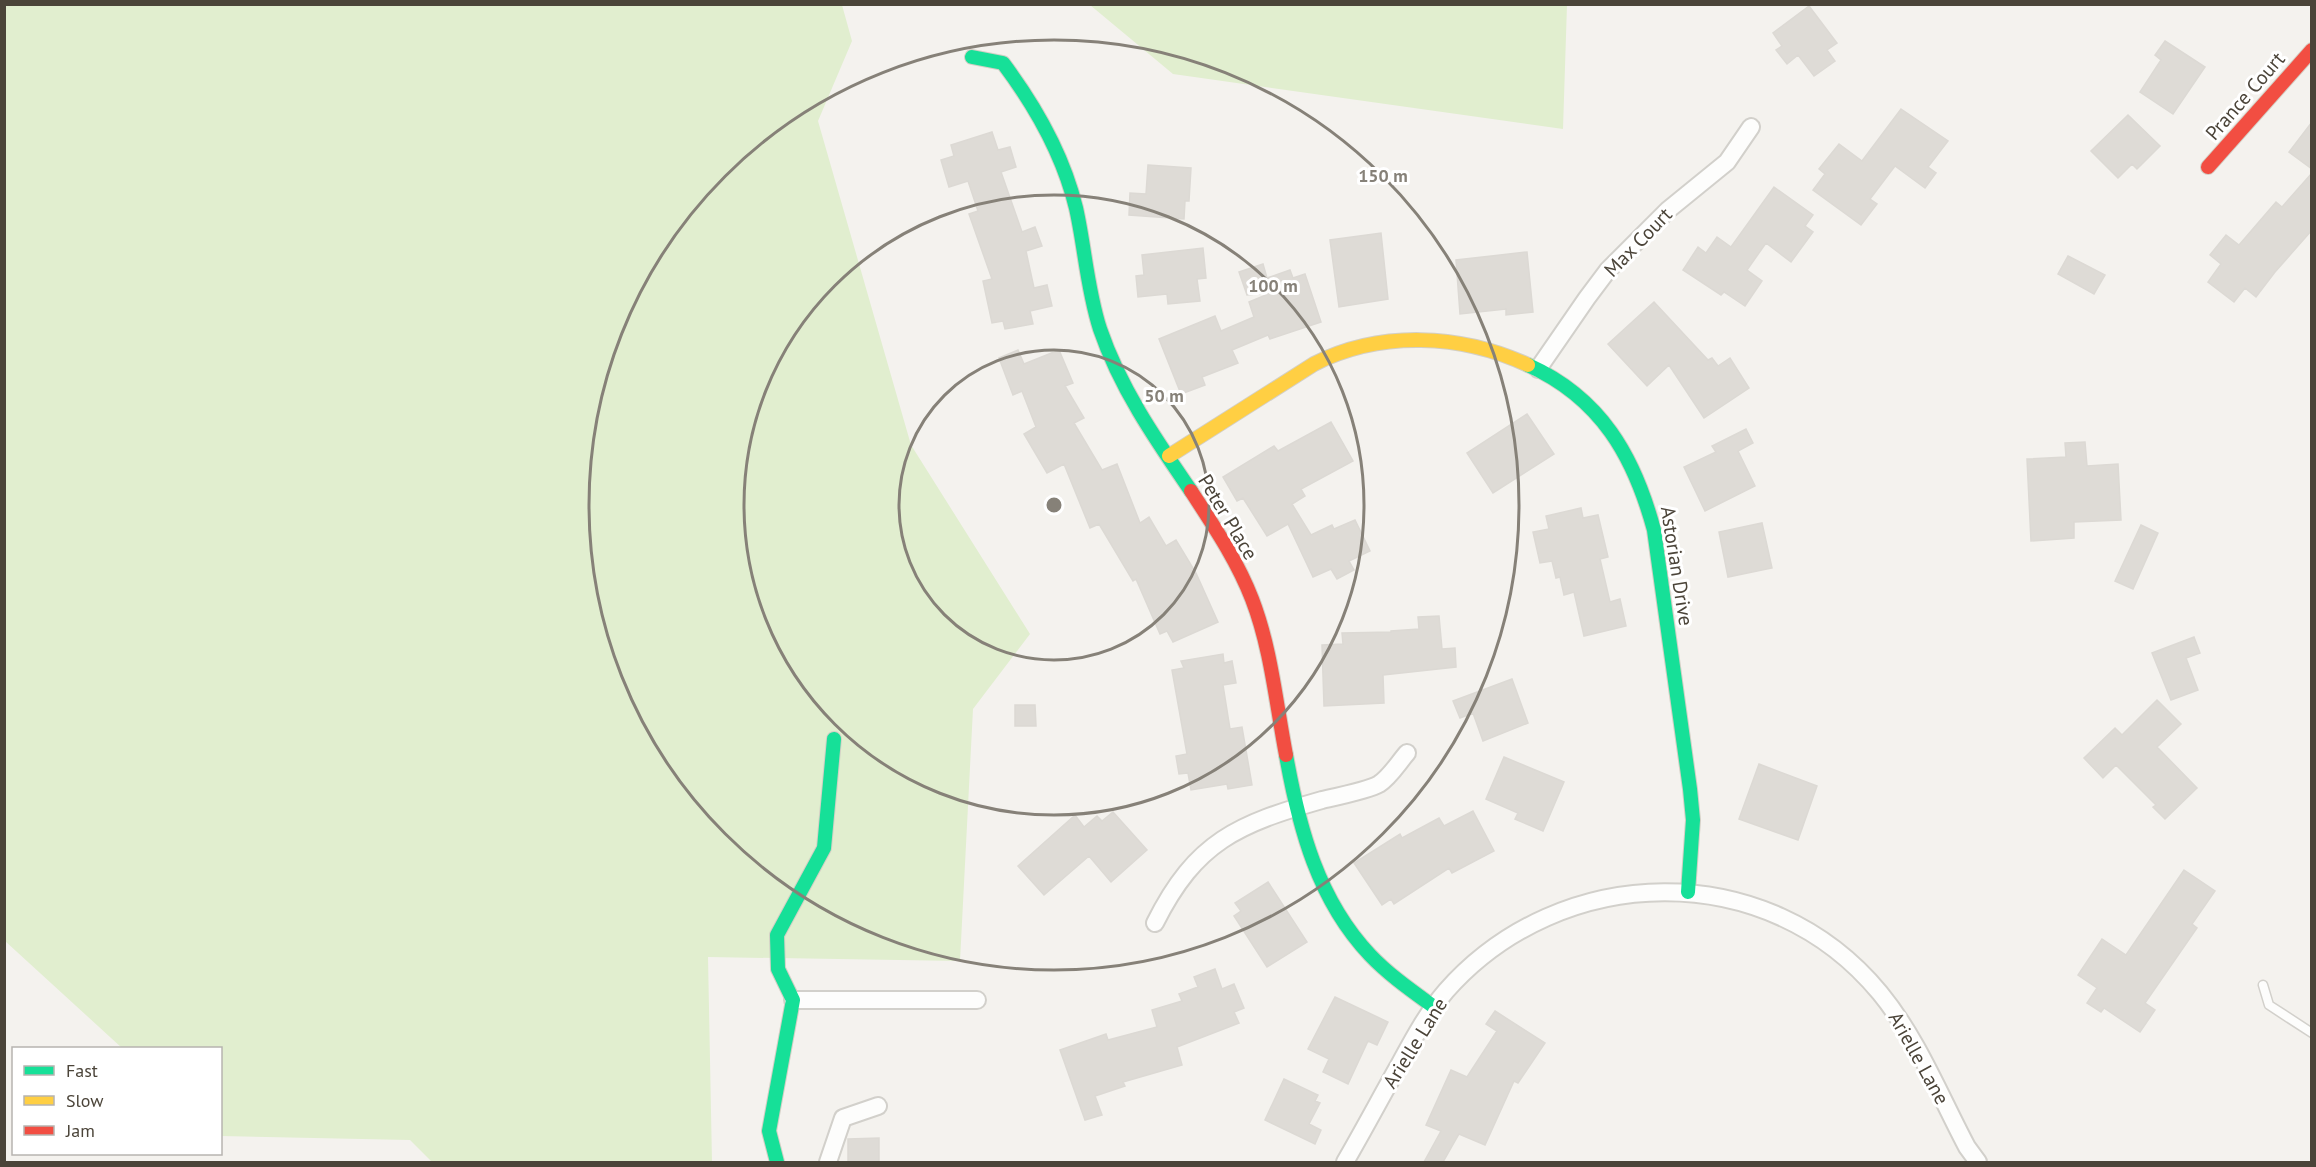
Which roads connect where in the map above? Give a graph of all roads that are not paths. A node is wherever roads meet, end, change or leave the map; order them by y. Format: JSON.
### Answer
{"nodes":[{"id":1,"x":2312,"y":50,"type":"edge"},
{"id":2,"x":972,"y":57,"type":"dead end"},
{"id":3,"x":1751,"y":127,"type":"dead end"},
{"id":4,"x":2208,"y":167,"type":"dead end"},
{"id":5,"x":1538,"y":369,"type":"junction"},
{"id":6,"x":1169,"y":456,"type":"junction"},
{"id":7,"x":834,"y":739,"type":"dead end"},
{"id":8,"x":1407,"y":753,"type":"dead end"},
{"id":9,"x":1296,"y":808,"type":"junction"},
{"id":10,"x":1688,"y":892,"type":"junction"},
{"id":11,"x":1155,"y":923,"type":"dead end"},
{"id":12,"x":2263,"y":985,"type":"dead end"},
{"id":13,"x":793,"y":1000,"type":"junction"},
{"id":14,"x":977,"y":1000,"type":"dead end"},
{"id":15,"x":1434,"y":1007,"type":"junction"},
{"id":16,"x":2312,"y":1033,"type":"edge"},
{"id":17,"x":878,"y":1106,"type":"dead end"},
{"id":18,"x":777,"y":1162,"type":"edge"},
{"id":19,"x":828,"y":1162,"type":"edge"},
{"id":20,"x":1345,"y":1162,"type":"edge"},
{"id":21,"x":1978,"y":1162,"type":"edge"}],
"edges":[{"from":1,"to":4,"type":"street","name":"Prance Court"},
{"from":2,"to":6,"type":"street","name":"Peter Place"},
{"from":3,"to":5,"type":"street","name":"Max Court"},
{"from":5,"to":6,"type":"street","name":"Astorian Drive"},
{"from":5,"to":10,"type":"street","name":"Astorian Drive"},
{"from":6,"to":9,"type":"street","name":"Peter Place"},
{"from":7,"to":13,"type":"street"},
{"from":8,"to":9,"type":"street"},
{"from":9,"to":11,"type":"street"},
{"from":9,"to":15,"type":"street","name":"Peter Place"},
{"from":10,"to":15,"type":"street","name":"Arielle Lane"},
{"from":10,"to":21,"type":"street","name":"Arielle Lane"},
{"from":12,"to":16,"type":"lane"},
{"from":13,"to":14,"type":"street"},
{"from":13,"to":18,"type":"street"},
{"from":15,"to":20,"type":"street","name":"Arielle Lane"},
{"from":17,"to":19,"type":"street"}]}
